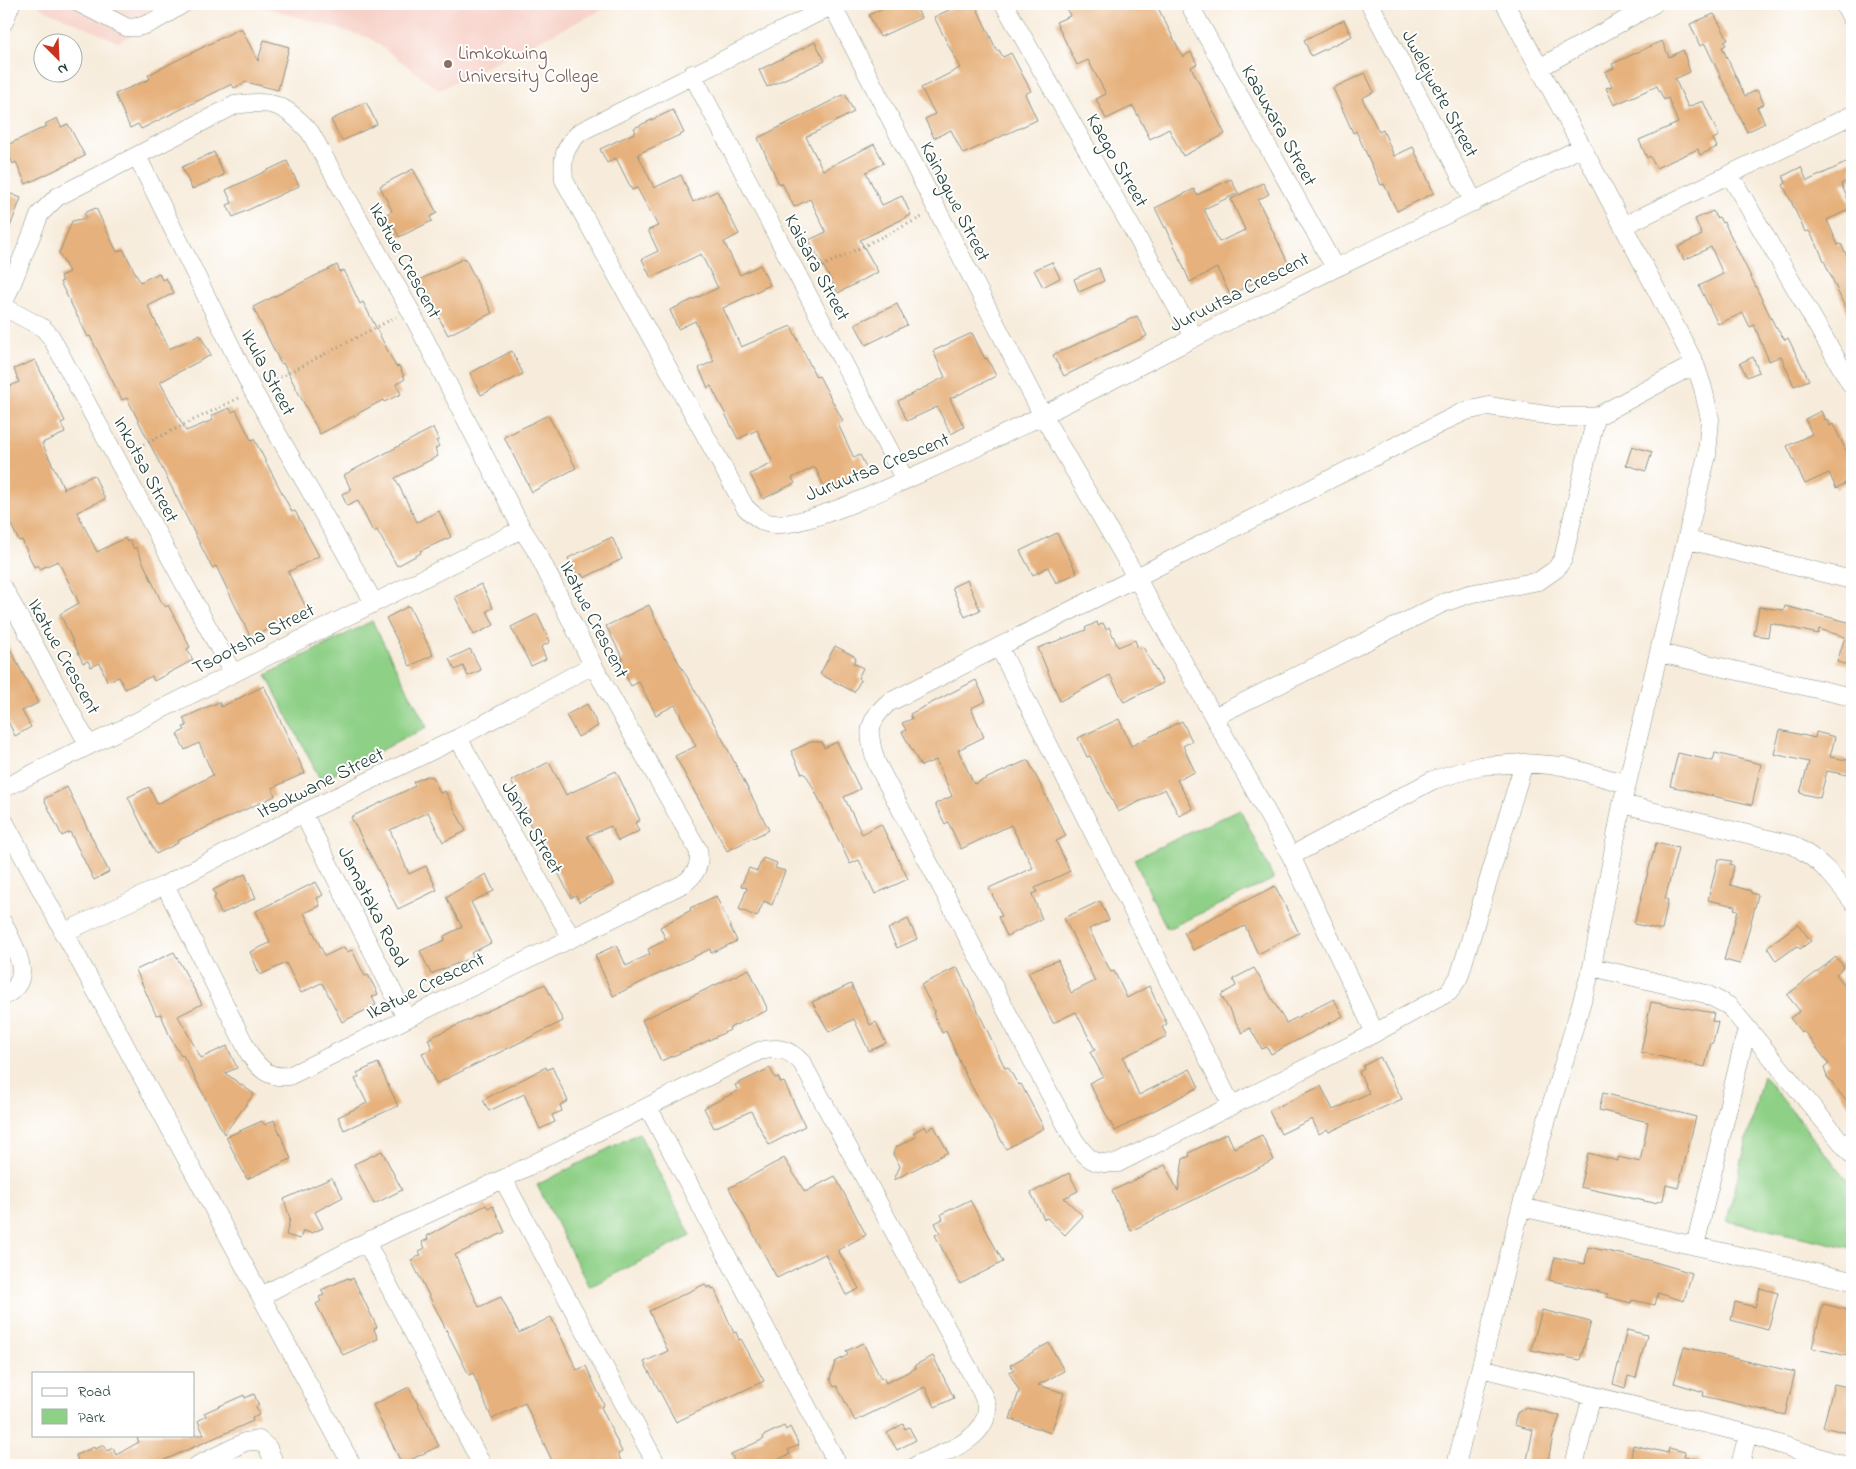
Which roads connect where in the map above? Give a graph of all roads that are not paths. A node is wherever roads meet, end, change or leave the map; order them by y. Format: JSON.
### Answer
{"nodes":[{"id":1,"x":11,"y":4,"type":"edge"},
{"id":2,"x":81,"y":4,"type":"edge"},
{"id":3,"x":183,"y":4,"type":"edge"},
{"id":4,"x":834,"y":4,"type":"edge"},
{"id":5,"x":1004,"y":4,"type":"edge"},
{"id":6,"x":1189,"y":4,"type":"edge"},
{"id":7,"x":1370,"y":4,"type":"edge"},
{"id":8,"x":1505,"y":4,"type":"edge"},
{"id":9,"x":1844,"y":4,"type":"edge"},
{"id":10,"x":1644,"y":6,"type":"edge"},
{"id":11,"x":1852,"y":19,"type":"edge"},
{"id":12,"x":4,"y":22,"type":"edge"},
{"id":13,"x":1539,"y":68,"type":"junction"},
{"id":14,"x":692,"y":74,"type":"junction"},
{"id":15,"x":1852,"y":115,"type":"edge"},
{"id":16,"x":1582,"y":146,"type":"junction"},
{"id":17,"x":137,"y":156,"type":"junction"},
{"id":18,"x":1730,"y":175,"type":"junction"},
{"id":19,"x":1474,"y":202,"type":"junction"},
{"id":20,"x":1623,"y":226,"type":"junction"},
{"id":21,"x":1334,"y":266,"type":"junction"},
{"id":22,"x":4,"y":305,"type":"edge"},
{"id":23,"x":1194,"y":337,"type":"junction"},
{"id":24,"x":1694,"y":364,"type":"junction"},
{"id":25,"x":1852,"y":386,"type":"edge"},
{"id":26,"x":1043,"y":416,"type":"junction"},
{"id":27,"x":1596,"y":417,"type":"junction"},
{"id":28,"x":905,"y":480,"type":"junction"},
{"id":29,"x":522,"y":529,"type":"junction"},
{"id":30,"x":1688,"y":540,"type":"junction"},
{"id":31,"x":1136,"y":577,"type":"junction"},
{"id":32,"x":1852,"y":580,"type":"edge"},
{"id":33,"x":4,"y":589,"type":"edge"},
{"id":34,"x":373,"y":601,"type":"junction"},
{"id":35,"x":999,"y":646,"type":"junction"},
{"id":36,"x":1659,"y":653,"type":"junction"},
{"id":37,"x":593,"y":665,"type":"junction"},
{"id":38,"x":232,"y":672,"type":"junction"},
{"id":39,"x":1852,"y":697,"type":"edge"},
{"id":40,"x":1214,"y":717,"type":"junction"},
{"id":41,"x":458,"y":738,"type":"junction"},
{"id":42,"x":88,"y":744,"type":"junction"},
{"id":43,"x":1524,"y":762,"type":"junction"},
{"id":44,"x":1627,"y":784,"type":"junction"},
{"id":45,"x":4,"y":788,"type":"edge"},
{"id":46,"x":1622,"y":804,"type":"junction"},
{"id":47,"x":303,"y":813,"type":"junction"},
{"id":48,"x":4,"y":821,"type":"edge"},
{"id":49,"x":1291,"y":856,"type":"junction"},
{"id":50,"x":165,"y":885,"type":"junction"},
{"id":51,"x":1852,"y":901,"type":"edge"},
{"id":52,"x":4,"y":924,"type":"edge"},
{"id":53,"x":63,"y":933,"type":"junction"},
{"id":54,"x":571,"y":937,"type":"junction"},
{"id":55,"x":1592,"y":967,"type":"junction"},
{"id":56,"x":4,"y":996,"type":"edge"},
{"id":57,"x":406,"y":1018,"type":"junction"},
{"id":58,"x":1747,"y":1028,"type":"junction"},
{"id":59,"x":1375,"y":1033,"type":"junction"},
{"id":60,"x":1232,"y":1106,"type":"junction"},
{"id":61,"x":648,"y":1107,"type":"junction"},
{"id":62,"x":1852,"y":1155,"type":"edge"},
{"id":63,"x":503,"y":1179,"type":"junction"},
{"id":64,"x":1521,"y":1207,"type":"junction"},
{"id":65,"x":366,"y":1242,"type":"junction"},
{"id":66,"x":1695,"y":1246,"type":"junction"},
{"id":67,"x":1852,"y":1281,"type":"edge"},
{"id":68,"x":261,"y":1296,"type":"junction"},
{"id":69,"x":1481,"y":1368,"type":"junction"},
{"id":70,"x":1592,"y":1396,"type":"junction"},
{"id":71,"x":1748,"y":1434,"type":"junction"},
{"id":72,"x":198,"y":1465,"type":"edge"},
{"id":73,"x":272,"y":1465,"type":"edge"},
{"id":74,"x":352,"y":1465,"type":"edge"},
{"id":75,"x":482,"y":1465,"type":"edge"},
{"id":76,"x":657,"y":1465,"type":"edge"},
{"id":77,"x":838,"y":1465,"type":"edge"},
{"id":78,"x":917,"y":1465,"type":"edge"},
{"id":79,"x":1456,"y":1465,"type":"edge"},
{"id":80,"x":1574,"y":1465,"type":"edge"},
{"id":81,"x":1740,"y":1465,"type":"edge"},
{"id":82,"x":1843,"y":1465,"type":"edge"}],
"edges":[{"from":1,"to":12,"type":"street"},
{"from":2,"to":3,"type":"street"},
{"from":4,"to":14,"type":"street","name":"Juruutsa Crescent"},
{"from":4,"to":26,"type":"street","name":"Kainagwe Street"},
{"from":5,"to":23,"type":"street","name":"Kaego Street"},
{"from":6,"to":21,"type":"street","name":"Kaauxara Street"},
{"from":7,"to":19,"type":"street","name":"Jwelejwete Street"},
{"from":8,"to":13,"type":"street"},
{"from":9,"to":11,"type":"street"},
{"from":10,"to":13,"type":"street"},
{"from":13,"to":16,"type":"street"},
{"from":14,"to":28,"type":"street","name":"Kaisara Street"},
{"from":14,"to":28,"type":"street","name":"Juruutsa Crescent"},
{"from":15,"to":18,"type":"street"},
{"from":16,"to":19,"type":"street","name":"Juruutsa Crescent"},
{"from":16,"to":20,"type":"street"},
{"from":17,"to":22,"type":"street","name":"Ikatwe Crescent"},
{"from":17,"to":29,"type":"street","name":"Ikatwe Crescent"},
{"from":17,"to":34,"type":"street","name":"Ikula Street"},
{"from":18,"to":20,"type":"street"},
{"from":18,"to":25,"type":"street"},
{"from":19,"to":21,"type":"street","name":"Juruutsa Crescent"},
{"from":20,"to":24,"type":"street"},
{"from":21,"to":23,"type":"street","name":"Juruutsa Crescent"},
{"from":22,"to":38,"type":"street","name":"Inkotsa Street"},
{"from":23,"to":26,"type":"street","name":"Juruutsa Crescent"},
{"from":24,"to":27,"type":"street"},
{"from":24,"to":30,"type":"street"},
{"from":26,"to":28,"type":"street","name":"Juruutsa Crescent"},
{"from":26,"to":31,"type":"street","name":"Kainagwe Street"},
{"from":27,"to":31,"type":"street"},
{"from":27,"to":40,"type":"street"},
{"from":29,"to":34,"type":"street","name":"Tsootsha Street"},
{"from":29,"to":37,"type":"street","name":"Ikatwe Crescent"},
{"from":30,"to":32,"type":"street"},
{"from":30,"to":36,"type":"street"},
{"from":31,"to":35,"type":"street"},
{"from":31,"to":40,"type":"street","name":"Kainagwe Street"},
{"from":33,"to":42,"type":"street","name":"Ikatwe Crescent"},
{"from":34,"to":38,"type":"street","name":"Tsootsha Street"},
{"from":35,"to":60,"type":"street"},
{"from":35,"to":60,"type":"street"},
{"from":36,"to":39,"type":"street"},
{"from":36,"to":44,"type":"street"},
{"from":37,"to":41,"type":"street","name":"Itsokwane Street"},
{"from":37,"to":54,"type":"street","name":"Ikatwe Crescent"},
{"from":38,"to":42,"type":"street","name":"Tsootsha Street"},
{"from":40,"to":49,"type":"street","name":"Kainagwe Street"},
{"from":41,"to":47,"type":"street","name":"Itsokwane Street"},
{"from":41,"to":54,"type":"street","name":"Janke Street"},
{"from":42,"to":45,"type":"street","name":"Tsootsha Street"},
{"from":43,"to":44,"type":"street"},
{"from":43,"to":49,"type":"street"},
{"from":43,"to":59,"type":"street"},
{"from":44,"to":46,"type":"street"},
{"from":46,"to":51,"type":"street"},
{"from":46,"to":55,"type":"street"},
{"from":47,"to":50,"type":"street","name":"Itsokwane Street"},
{"from":47,"to":57,"type":"street","name":"Jamataka Road"},
{"from":48,"to":53,"type":"street"},
{"from":49,"to":59,"type":"street","name":"Kainagwe Street"},
{"from":50,"to":53,"type":"street","name":"Itsokwane Street"},
{"from":50,"to":57,"type":"street","name":"Ikatwe Crescent"},
{"from":52,"to":56,"type":"street"},
{"from":53,"to":68,"type":"street"},
{"from":54,"to":57,"type":"street","name":"Ikatwe Crescent"},
{"from":55,"to":58,"type":"street"},
{"from":55,"to":64,"type":"street"},
{"from":58,"to":62,"type":"street"},
{"from":58,"to":66,"type":"street"},
{"from":59,"to":60,"type":"street"},
{"from":61,"to":63,"type":"street"},
{"from":61,"to":77,"type":"street"},
{"from":61,"to":78,"type":"street"},
{"from":63,"to":65,"type":"street"},
{"from":63,"to":76,"type":"street"},
{"from":64,"to":66,"type":"street"},
{"from":64,"to":69,"type":"street"},
{"from":65,"to":68,"type":"street"},
{"from":65,"to":75,"type":"street"},
{"from":66,"to":67,"type":"street"},
{"from":68,"to":74,"type":"street"},
{"from":69,"to":70,"type":"street"},
{"from":69,"to":79,"type":"street"},
{"from":70,"to":71,"type":"street"},
{"from":70,"to":80,"type":"street"},
{"from":71,"to":81,"type":"street"},
{"from":71,"to":82,"type":"street"},
{"from":72,"to":73,"type":"street"}]}
